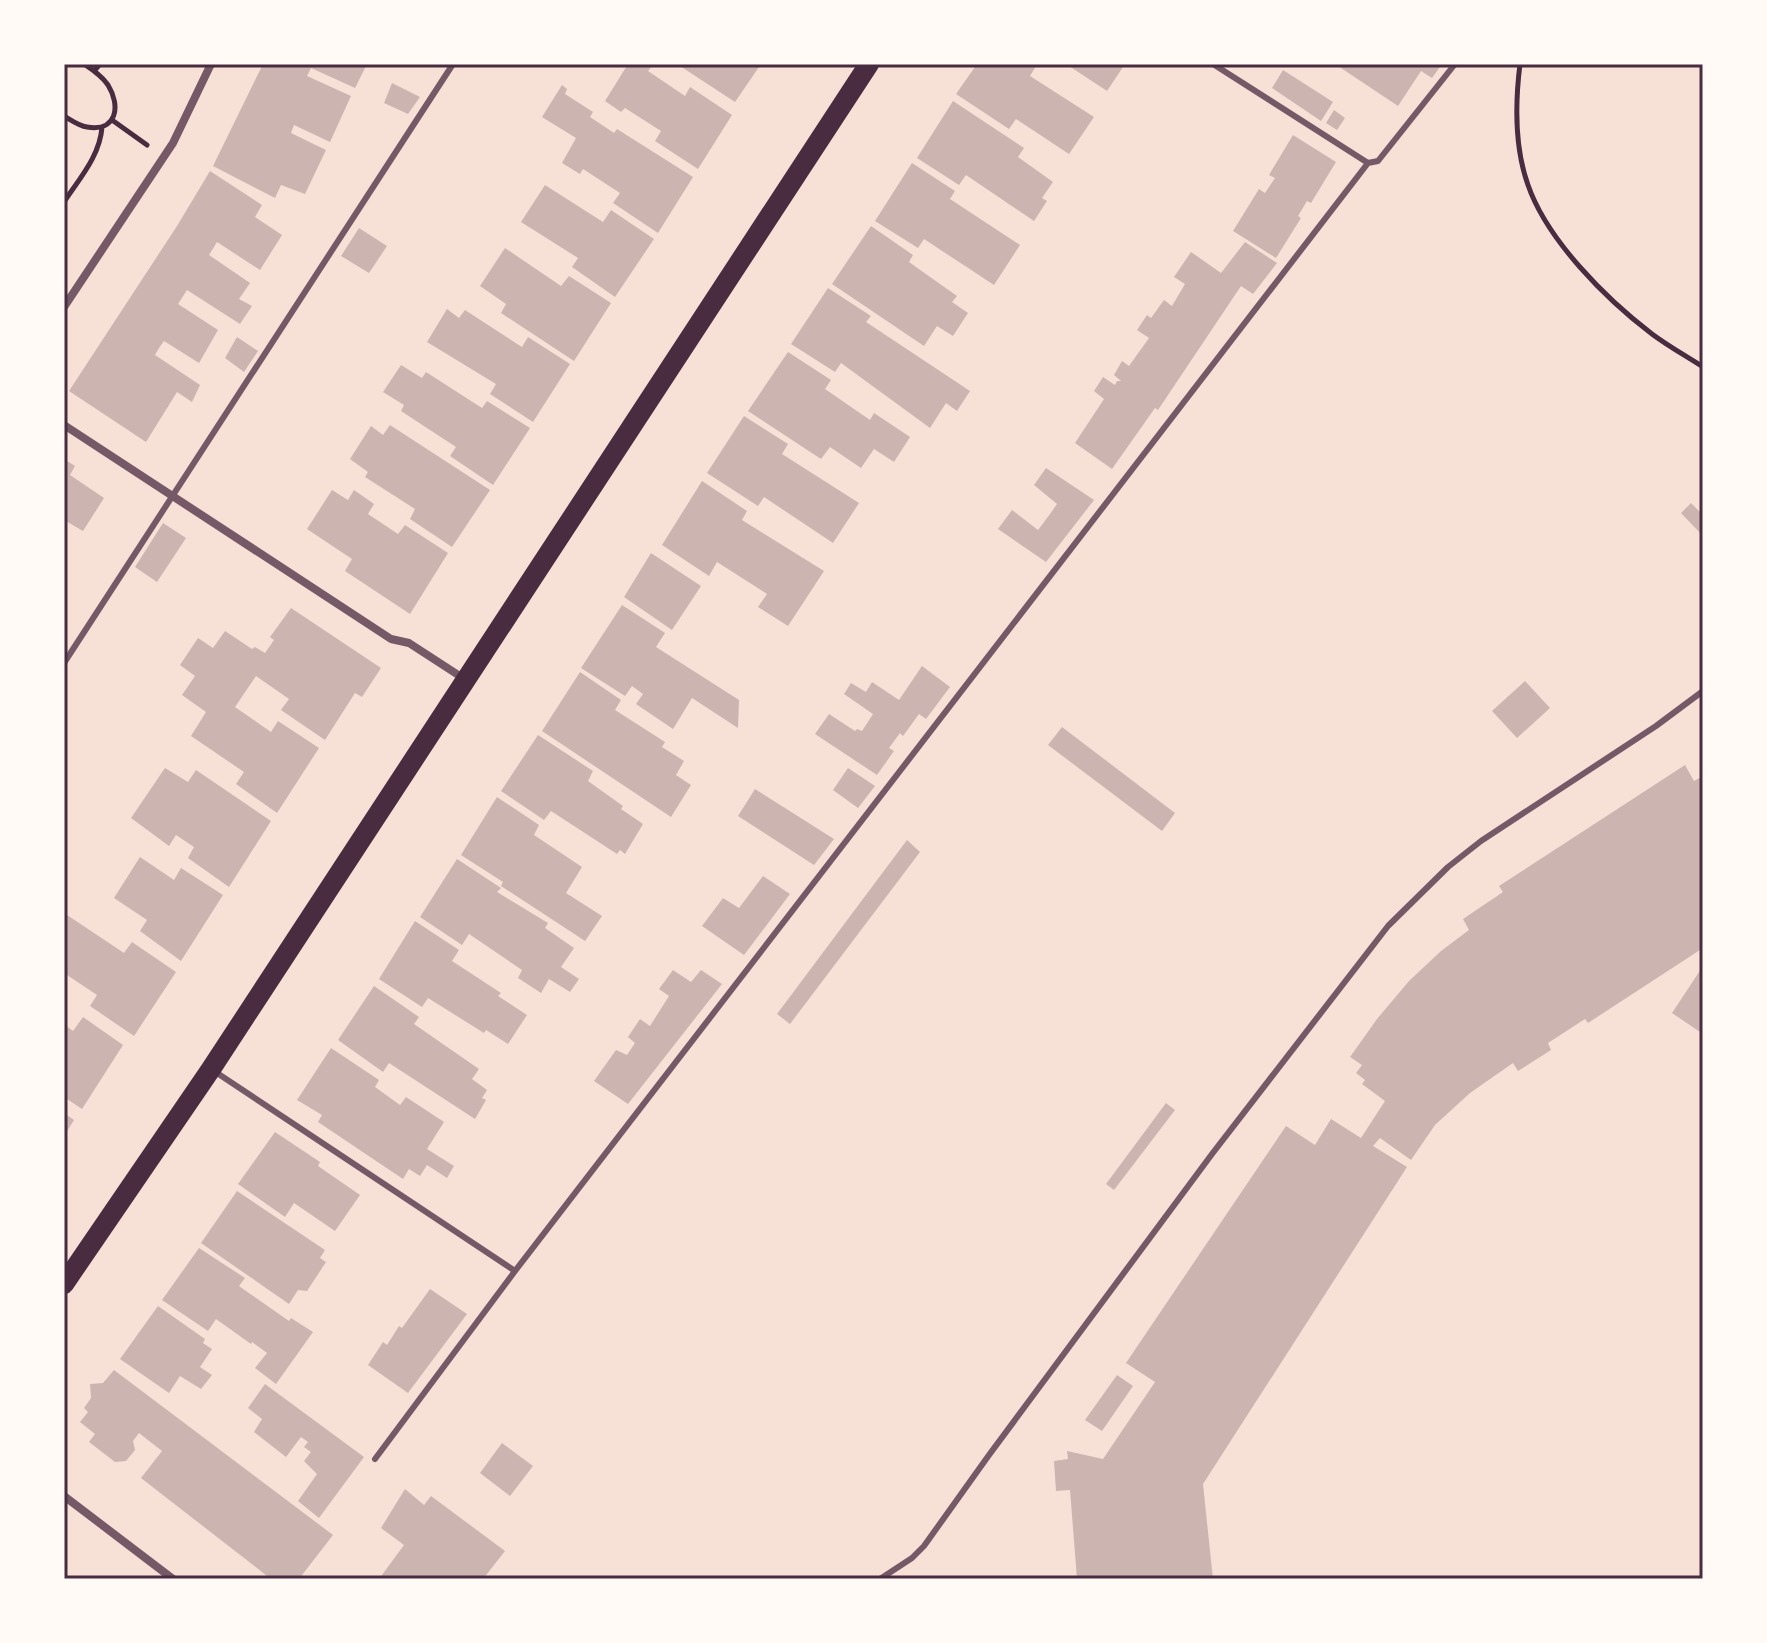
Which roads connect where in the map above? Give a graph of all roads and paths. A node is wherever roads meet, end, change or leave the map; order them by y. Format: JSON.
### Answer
{"nodes":[{"id":1,"x":84,"y":64,"type":"edge"},
{"id":2,"x":100,"y":64,"type":"edge"},
{"id":3,"x":211,"y":64,"type":"edge"},
{"id":4,"x":453,"y":64,"type":"edge"},
{"id":5,"x":869,"y":64,"type":"edge"},
{"id":6,"x":1213,"y":64,"type":"edge"},
{"id":7,"x":1455,"y":64,"type":"edge"},
{"id":8,"x":1520,"y":64,"type":"edge"},
{"id":9,"x":94,"y":71,"type":"junction"},
{"id":10,"x":64,"y":116,"type":"edge"},
{"id":11,"x":112,"y":120,"type":"junction"},
{"id":12,"x":102,"y":127,"type":"junction"},
{"id":13,"x":147,"y":145,"type":"dead end"},
{"id":14,"x":1368,"y":163,"type":"junction"},
{"id":15,"x":64,"y":202,"type":"edge"},
{"id":16,"x":64,"y":307,"type":"edge"},
{"id":17,"x":1703,"y":367,"type":"edge"},
{"id":18,"x":64,"y":425,"type":"edge"},
{"id":19,"x":173,"y":496,"type":"junction"},
{"id":20,"x":64,"y":663,"type":"edge"},
{"id":21,"x":467,"y":680,"type":"junction"},
{"id":22,"x":1703,"y":691,"type":"edge"},
{"id":23,"x":211,"y":1069,"type":"junction"},
{"id":24,"x":515,"y":1271,"type":"junction"},
{"id":25,"x":64,"y":1284,"type":"edge"},
{"id":26,"x":375,"y":1459,"type":"dead end"},
{"id":27,"x":64,"y":1496,"type":"edge"},
{"id":28,"x":173,"y":1579,"type":"edge"},
{"id":29,"x":880,"y":1579,"type":"edge"}],
"edges":[{"from":1,"to":9,"type":"path"},
{"from":2,"to":9,"type":"path"},
{"from":3,"to":16,"type":"street"},
{"from":4,"to":19,"type":"lane"},
{"from":5,"to":21,"type":"main road"},
{"from":6,"to":14,"type":"lane"},
{"from":7,"to":14,"type":"lane"},
{"from":8,"to":17,"type":"path"},
{"from":9,"to":11,"type":"path"},
{"from":10,"to":12,"type":"path"},
{"from":11,"to":12,"type":"path"},
{"from":11,"to":13,"type":"path"},
{"from":12,"to":15,"type":"path"},
{"from":14,"to":24,"type":"lane"},
{"from":18,"to":19,"type":"street"},
{"from":19,"to":20,"type":"lane"},
{"from":19,"to":21,"type":"street"},
{"from":21,"to":23,"type":"main road"},
{"from":22,"to":29,"type":"lane"},
{"from":23,"to":24,"type":"lane"},
{"from":23,"to":25,"type":"main road"},
{"from":24,"to":26,"type":"lane"},
{"from":27,"to":28,"type":"street"}]}
